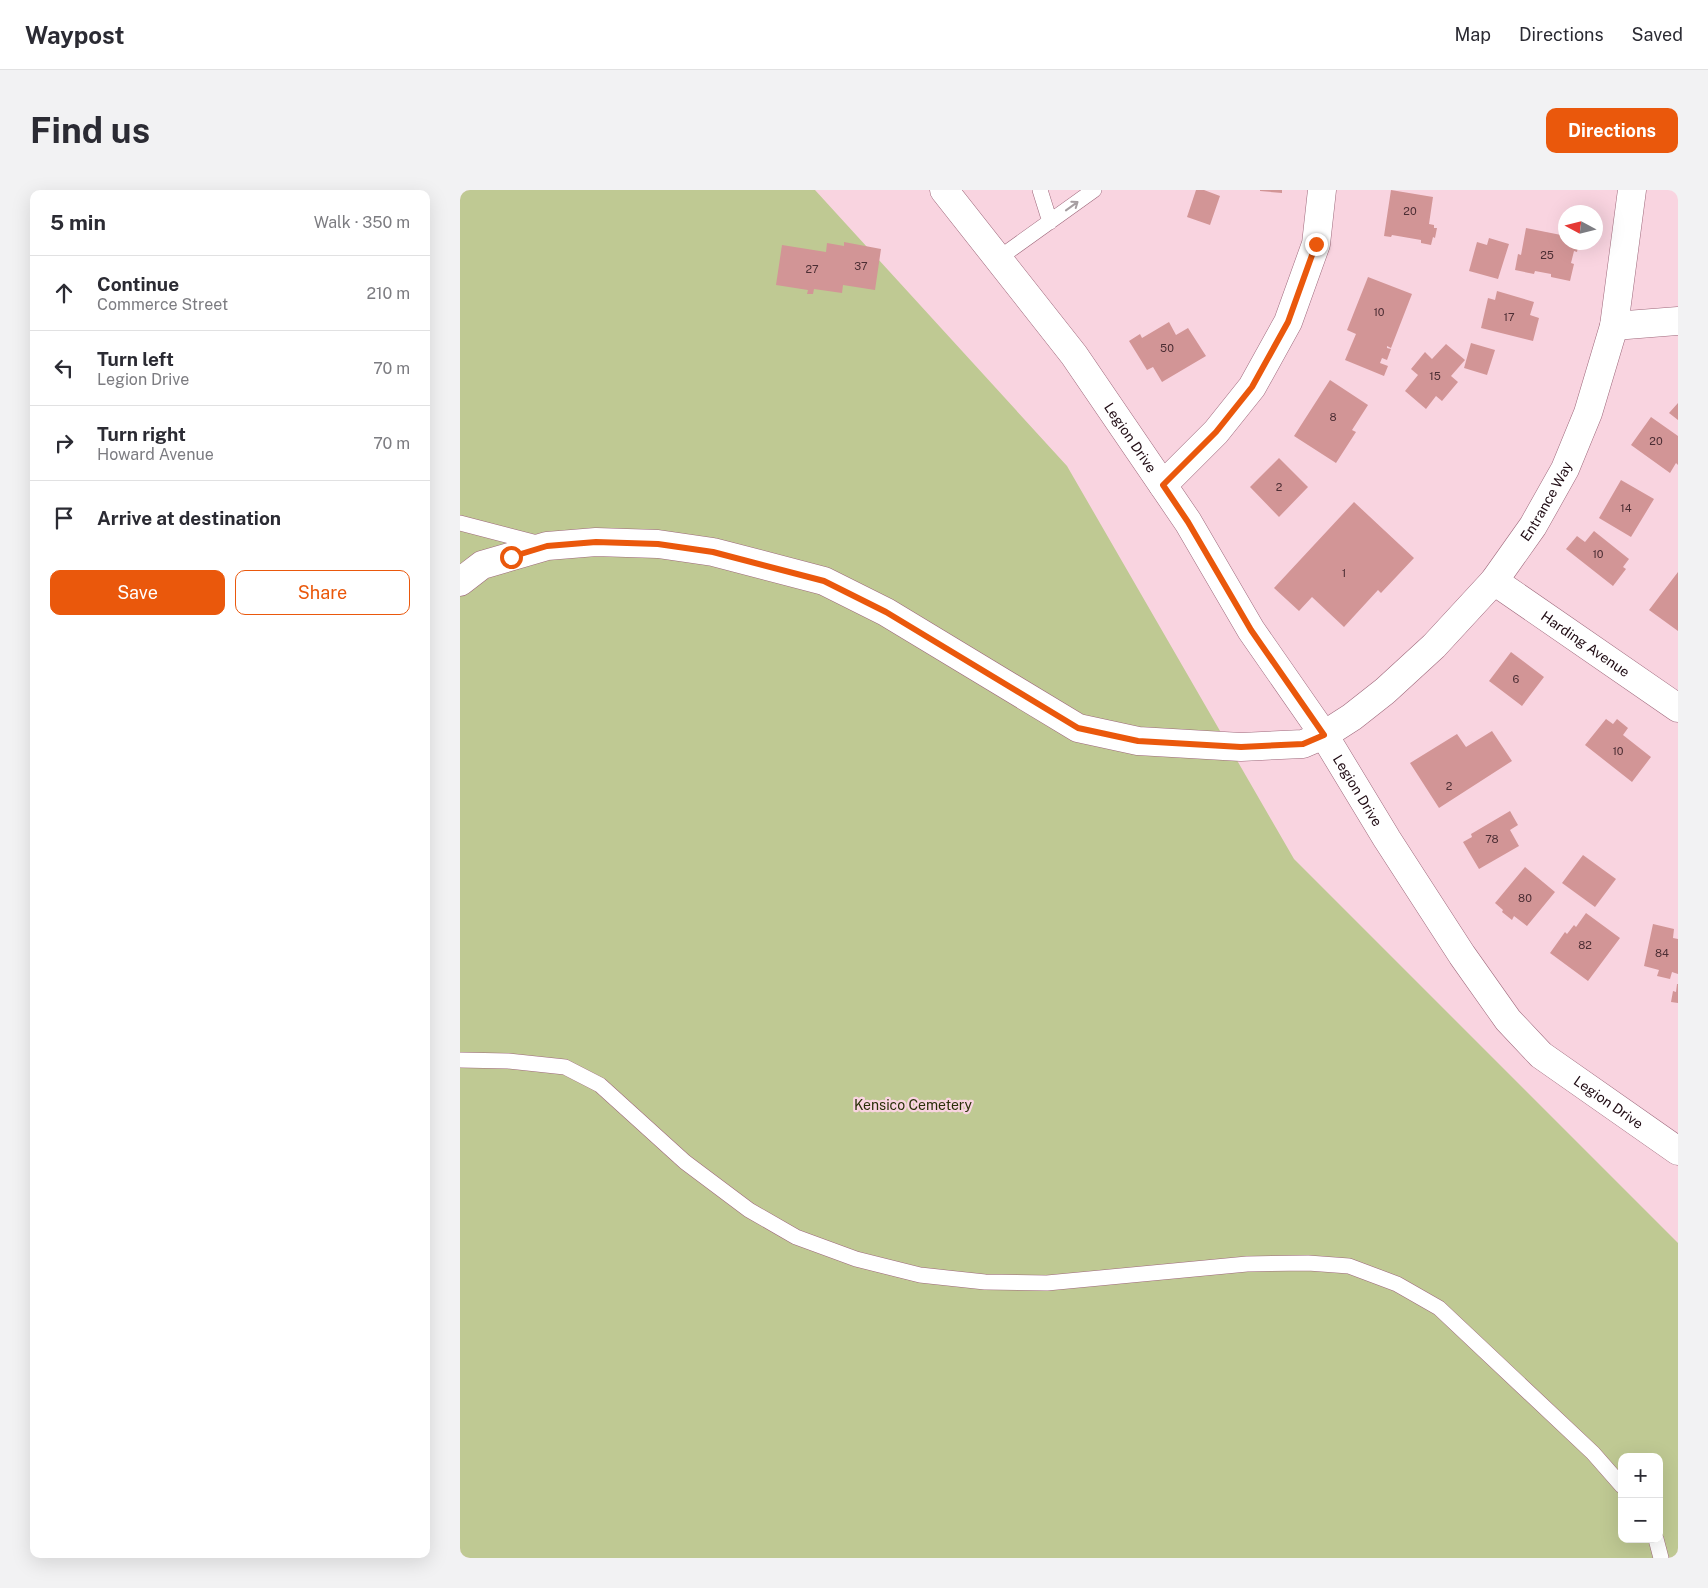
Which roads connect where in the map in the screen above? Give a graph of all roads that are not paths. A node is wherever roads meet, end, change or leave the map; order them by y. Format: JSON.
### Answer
{"nodes":[{"id":1,"x":944,"y":190,"type":"edge"},
{"id":2,"x":1040,"y":190,"type":"edge"},
{"id":3,"x":1094,"y":190,"type":"edge"},
{"id":4,"x":1322,"y":190,"type":"edge"},
{"id":5,"x":1632,"y":190,"type":"edge"},
{"id":6,"x":1050,"y":222,"type":"junction"},
{"id":7,"x":999,"y":258,"type":"junction"},
{"id":8,"x":1678,"y":321,"type":"edge"},
{"id":9,"x":1614,"y":326,"type":"junction"},
{"id":10,"x":1163,"y":485,"type":"junction"},
{"id":11,"x":460,"y":523,"type":"edge"},
{"id":12,"x":547,"y":546,"type":"junction"},
{"id":13,"x":1494,"y":581,"type":"junction"},
{"id":14,"x":460,"y":582,"type":"edge"},
{"id":15,"x":1678,"y":708,"type":"edge"},
{"id":16,"x":1324,"y":735,"type":"junction"},
{"id":17,"x":460,"y":1060,"type":"edge"},
{"id":18,"x":1678,"y":1151,"type":"edge"},
{"id":19,"x":1618,"y":1481,"type":"edge"},
{"id":20,"x":1657,"y":1543,"type":"edge"},
{"id":21,"x":1661,"y":1558,"type":"edge"}],
"edges":[{"from":1,"to":7,"type":"street","name":"Legion Drive"},
{"from":2,"to":6,"type":"lane"},
{"from":6,"to":3,"type":"lane","one_way":true},
{"from":4,"to":10,"type":"street"},
{"from":5,"to":9,"type":"street","name":"Entrance Way"},
{"from":6,"to":7,"type":"lane"},
{"from":7,"to":10,"type":"street","name":"Legion Drive"},
{"from":8,"to":9,"type":"street"},
{"from":9,"to":13,"type":"street","name":"Entrance Way"},
{"from":10,"to":16,"type":"street","name":"Legion Drive"},
{"from":11,"to":12,"type":"lane"},
{"from":12,"to":14,"type":"street","name":"Entrance Way"},
{"from":12,"to":16,"type":"street","name":"Entrance Way"},
{"from":13,"to":15,"type":"street","name":"Harding Avenue"},
{"from":13,"to":16,"type":"street","name":"Entrance Way"},
{"from":16,"to":18,"type":"street","name":"Legion Drive"},
{"from":17,"to":19,"type":"lane"},
{"from":20,"to":21,"type":"lane"}]}
